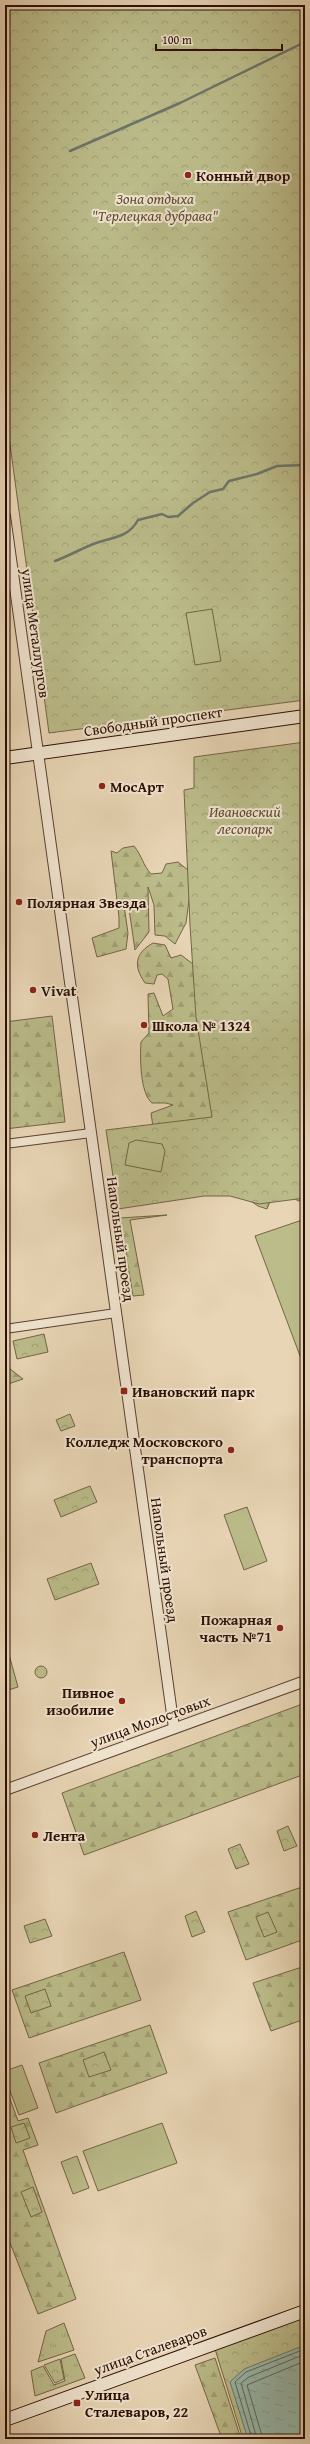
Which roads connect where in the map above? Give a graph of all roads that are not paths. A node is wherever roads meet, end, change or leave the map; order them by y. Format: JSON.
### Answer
{"nodes":[{"id":1,"x":5,"y":516,"type":"edge"},
{"id":2,"x":305,"y":716,"type":"edge"},
{"id":3,"x":37,"y":754,"type":"junction"},
{"id":4,"x":5,"y":758,"type":"edge"},
{"id":5,"x":91,"y":1133,"type":"junction"},
{"id":6,"x":5,"y":1144,"type":"edge"},
{"id":7,"x":116,"y":1313,"type":"junction"},
{"id":8,"x":5,"y":1329,"type":"edge"},
{"id":9,"x":305,"y":1681,"type":"edge"},
{"id":10,"x":174,"y":1728,"type":"junction"},
{"id":11,"x":5,"y":1790,"type":"edge"},
{"id":12,"x":305,"y":2311,"type":"edge"},
{"id":13,"x":5,"y":2420,"type":"edge"}],
"edges":[{"from":1,"to":3,"type":"street","name":"улица Металлургов"},
{"from":2,"to":3,"type":"main road","name":"Свободный проспект"},
{"from":3,"to":4,"type":"main road","name":"Свободный проспект"},
{"from":3,"to":5,"type":"street","name":"Напольный проезд"},
{"from":5,"to":6,"type":"street"},
{"from":5,"to":7,"type":"street","name":"Напольный проезд"},
{"from":7,"to":8,"type":"street"},
{"from":7,"to":10,"type":"street","name":"Напольный проезд"},
{"from":9,"to":10,"type":"street","name":"улица Молостовых"},
{"from":10,"to":11,"type":"street","name":"улица Молостовых"},
{"from":12,"to":13,"type":"main road","name":"улица Сталеваров"}]}
